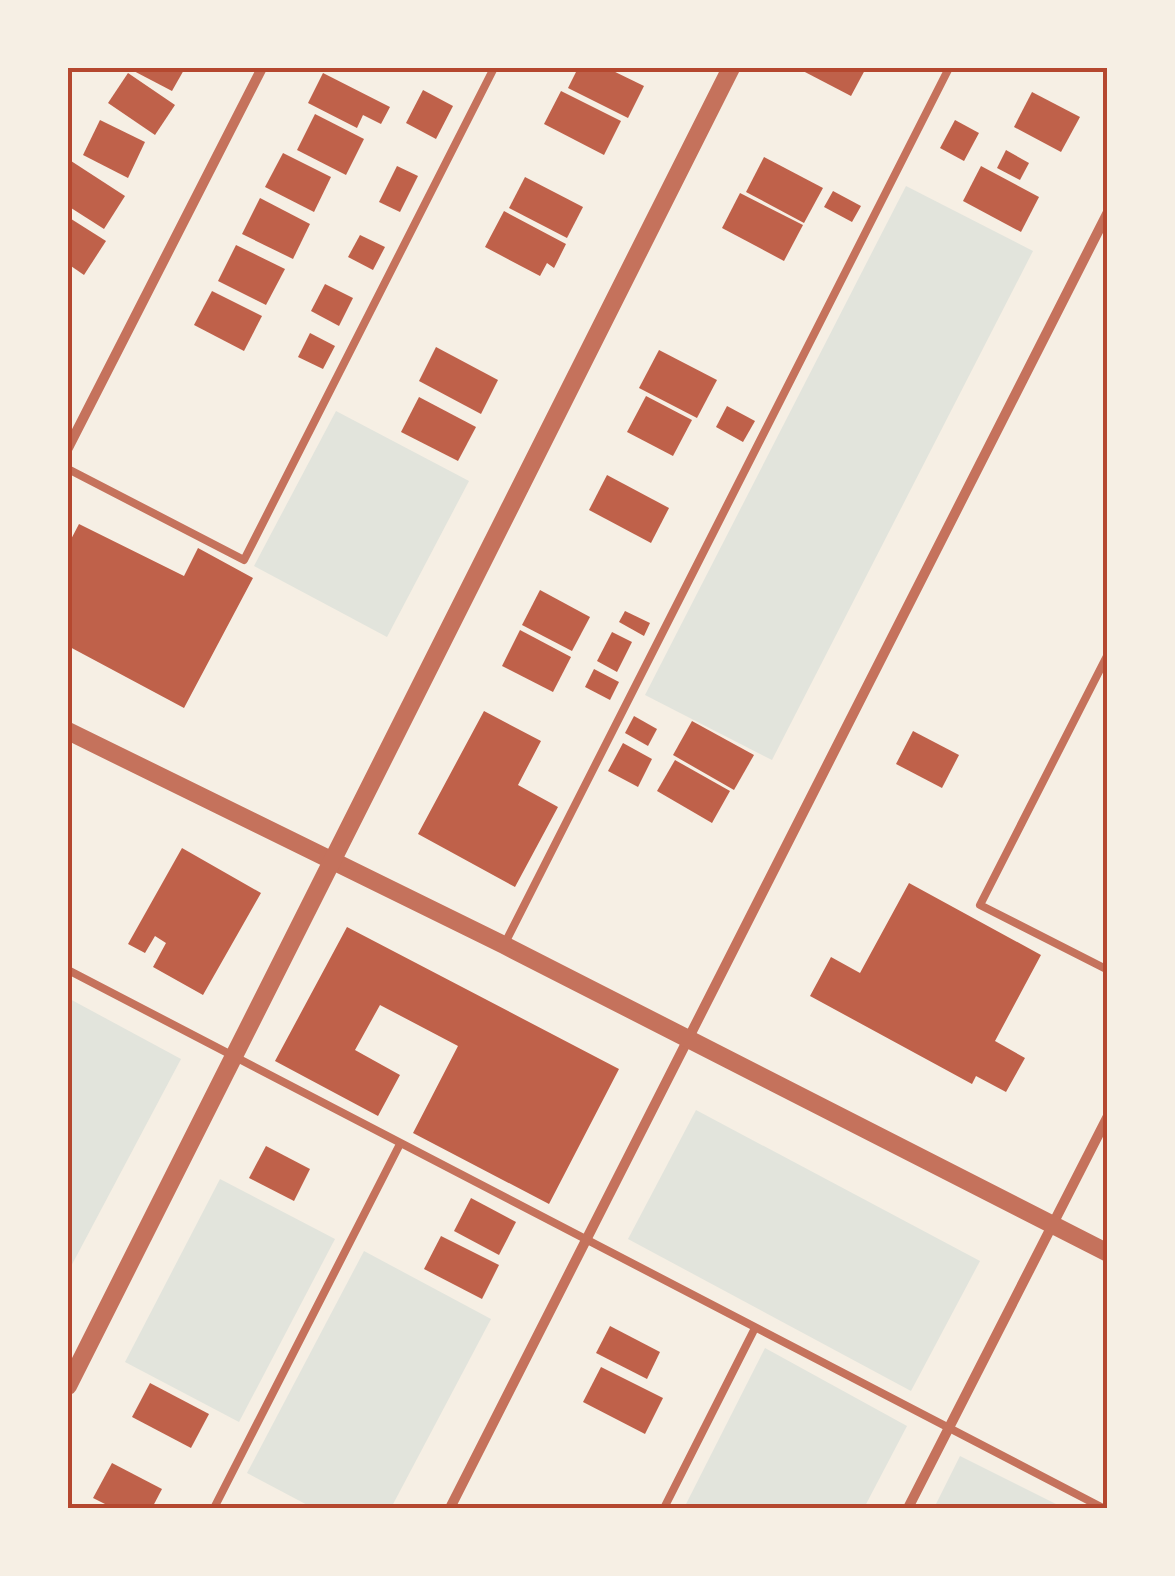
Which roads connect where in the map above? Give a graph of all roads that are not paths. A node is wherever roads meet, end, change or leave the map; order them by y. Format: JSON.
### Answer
{"nodes":[{"id":1,"x":262,"y":68,"type":"edge"},
{"id":2,"x":494,"y":68,"type":"edge"},
{"id":3,"x":731,"y":68,"type":"edge"},
{"id":4,"x":949,"y":68,"type":"edge"},
{"id":5,"x":1108,"y":212,"type":"edge"},
{"id":6,"x":68,"y":448,"type":"edge"},
{"id":7,"x":68,"y":469,"type":"edge"},
{"id":8,"x":1108,"y":654,"type":"edge"},
{"id":9,"x":68,"y":730,"type":"edge"},
{"id":10,"x":330,"y":859,"type":"junction"},
{"id":11,"x":504,"y":944,"type":"junction"},
{"id":12,"x":68,"y":970,"type":"edge"},
{"id":13,"x":1108,"y":970,"type":"edge"},
{"id":14,"x":688,"y":1038,"type":"junction"},
{"id":15,"x":233,"y":1058,"type":"junction"},
{"id":16,"x":1108,"y":1116,"type":"edge"},
{"id":17,"x":400,"y":1144,"type":"junction"},
{"id":18,"x":1052,"y":1225,"type":"junction"},
{"id":19,"x":586,"y":1239,"type":"junction"},
{"id":20,"x":1108,"y":1253,"type":"edge"},
{"id":21,"x":755,"y":1328,"type":"junction"},
{"id":22,"x":68,"y":1386,"type":"edge"},
{"id":23,"x":948,"y":1429,"type":"junction"},
{"id":24,"x":214,"y":1508,"type":"edge"},
{"id":25,"x":450,"y":1508,"type":"edge"},
{"id":26,"x":664,"y":1508,"type":"edge"},
{"id":27,"x":908,"y":1508,"type":"edge"},
{"id":28,"x":1103,"y":1508,"type":"edge"}],
"edges":[{"from":1,"to":6,"type":"street"},
{"from":2,"to":7,"type":"lane"},
{"from":3,"to":10,"type":"street"},
{"from":4,"to":11,"type":"lane"},
{"from":5,"to":14,"type":"street"},
{"from":8,"to":13,"type":"lane"},
{"from":9,"to":10,"type":"street"},
{"from":10,"to":11,"type":"street"},
{"from":10,"to":15,"type":"street"},
{"from":11,"to":14,"type":"street"},
{"from":12,"to":15,"type":"lane"},
{"from":14,"to":18,"type":"street"},
{"from":14,"to":19,"type":"street"},
{"from":15,"to":17,"type":"lane"},
{"from":15,"to":22,"type":"street"},
{"from":16,"to":18,"type":"street"},
{"from":17,"to":19,"type":"lane"},
{"from":17,"to":24,"type":"lane"},
{"from":18,"to":20,"type":"street"},
{"from":18,"to":23,"type":"street"},
{"from":19,"to":21,"type":"lane"},
{"from":19,"to":25,"type":"street"},
{"from":21,"to":23,"type":"lane"},
{"from":21,"to":26,"type":"lane"},
{"from":23,"to":27,"type":"street"},
{"from":23,"to":28,"type":"lane"}]}
